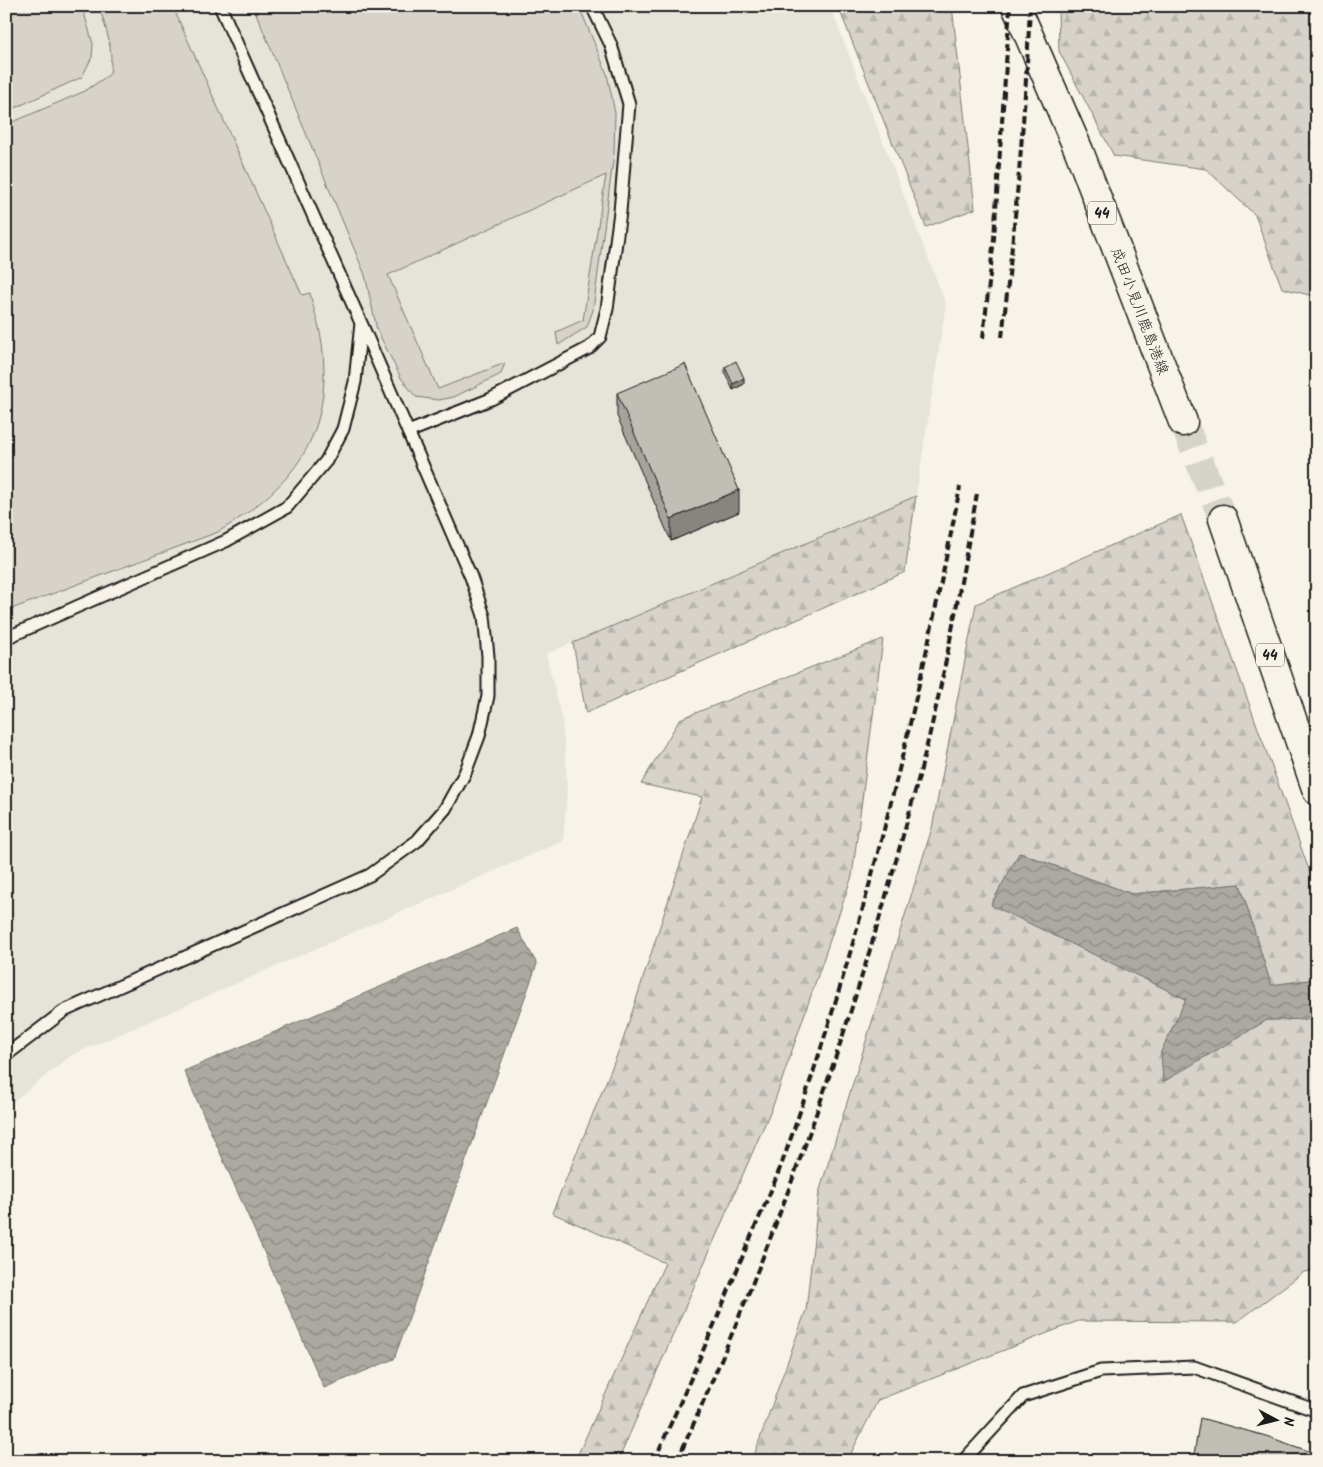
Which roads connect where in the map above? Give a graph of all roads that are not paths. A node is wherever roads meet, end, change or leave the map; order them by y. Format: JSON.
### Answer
{"nodes":[{"id":1,"x":220,"y":6,"type":"edge"},
{"id":2,"x":592,"y":6,"type":"edge"},
{"id":3,"x":1016,"y":6,"type":"edge"},
{"id":4,"x":361,"y":323,"type":"junction"},
{"id":5,"x":1183,"y":422,"type":"tunnel mouth"},
{"id":6,"x":408,"y":432,"type":"junction"},
{"id":7,"x":1223,"y":519,"type":"tunnel mouth"},
{"id":8,"x":6,"y":638,"type":"edge"},
{"id":9,"x":1317,"y":791,"type":"edge"},
{"id":10,"x":6,"y":1055,"type":"edge"},
{"id":11,"x":1317,"y":1411,"type":"edge"},
{"id":12,"x":963,"y":1461,"type":"edge"}],
"edges":[{"from":1,"to":4,"type":"lane"},
{"from":2,"to":6,"type":"lane"},
{"from":3,"to":5,"type":"main road","name":"成田小見川鹿島港線","number":"44"},
{"from":4,"to":6,"type":"lane"},
{"from":4,"to":8,"type":"lane"},
{"from":6,"to":10,"type":"lane"},
{"from":7,"to":9,"type":"main road","number":"44"},
{"from":11,"to":12,"type":"lane"}]}
